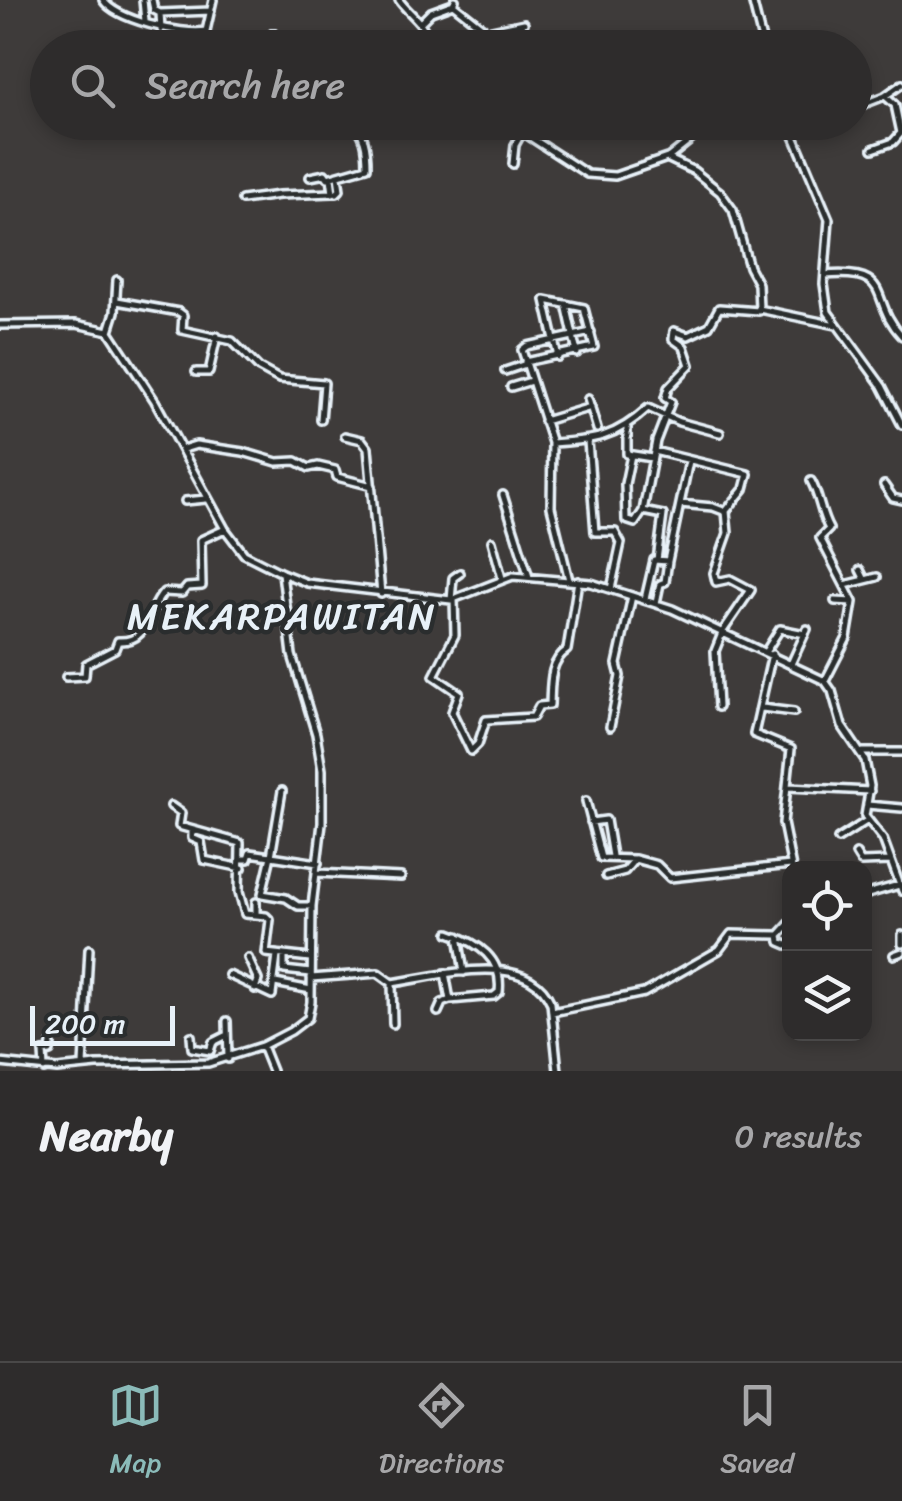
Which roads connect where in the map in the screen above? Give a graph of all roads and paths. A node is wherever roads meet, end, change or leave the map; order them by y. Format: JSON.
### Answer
{"nodes":[{"id":1,"x":103,"y":0,"type":"edge"},
{"id":2,"x":142,"y":0,"type":"edge"},
{"id":3,"x":152,"y":0,"type":"edge"},
{"id":4,"x":213,"y":0,"type":"edge"},
{"id":5,"x":399,"y":0,"type":"edge"},
{"id":6,"x":752,"y":0,"type":"edge"},
{"id":7,"x":454,"y":2,"type":"edge"},
{"id":8,"x":211,"y":11,"type":"junction"},
{"id":9,"x":154,"y":12,"type":"junction"},
{"id":10,"x":144,"y":21,"type":"junction"},
{"id":11,"x":422,"y":22,"type":"junction"},
{"id":12,"x":524,"y":23,"type":"dead end"},
{"id":13,"x":161,"y":30,"type":"joint"},
{"id":14,"x":206,"y":30,"type":"edge"},
{"id":15,"x":426,"y":30,"type":"edge"},
{"id":16,"x":486,"y":30,"type":"edge"},
{"id":17,"x":492,"y":30,"type":"edge"},
{"id":18,"x":760,"y":30,"type":"edge"},
{"id":19,"x":902,"y":84,"type":"edge"},
{"id":20,"x":885,"y":96,"type":"junction"},
{"id":21,"x":872,"y":101,"type":"edge"},
{"id":22,"x":364,"y":140,"type":"edge"},
{"id":23,"x":517,"y":140,"type":"edge"},
{"id":24,"x":535,"y":140,"type":"edge"},
{"id":25,"x":691,"y":140,"type":"edge"},
{"id":26,"x":796,"y":140,"type":"edge"},
{"id":27,"x":873,"y":149,"type":"dead end"},
{"id":28,"x":667,"y":158,"type":"junction"},
{"id":29,"x":513,"y":164,"type":"dead end"},
{"id":30,"x":310,"y":177,"type":"dead end"},
{"id":31,"x":334,"y":177,"type":"junction"},
{"id":32,"x":831,"y":190,"type":"dead end"},
{"id":33,"x":336,"y":193,"type":"dead end"},
{"id":34,"x":819,"y":195,"type":"junction"},
{"id":35,"x":242,"y":200,"type":"dead end"},
{"id":36,"x":825,"y":275,"type":"junction"},
{"id":37,"x":117,"y":280,"type":"dead end"},
{"id":38,"x":116,"y":301,"type":"junction"},
{"id":39,"x":566,"y":304,"type":"junction"},
{"id":40,"x":762,"y":311,"type":"junction"},
{"id":41,"x":0,"y":325,"type":"edge"},
{"id":42,"x":836,"y":325,"type":"junction"},
{"id":43,"x":108,"y":330,"type":"junction"},
{"id":44,"x":591,"y":332,"type":"junction"},
{"id":45,"x":217,"y":336,"type":"junction"},
{"id":46,"x":902,"y":336,"type":"edge"},
{"id":47,"x":574,"y":337,"type":"junction"},
{"id":48,"x":554,"y":340,"type":"junction"},
{"id":49,"x":577,"y":352,"type":"junction"},
{"id":50,"x":558,"y":357,"type":"junction"},
{"id":51,"x":525,"y":363,"type":"junction"},
{"id":52,"x":505,"y":371,"type":"dead end"},
{"id":53,"x":196,"y":372,"type":"dead end"},
{"id":54,"x":531,"y":381,"type":"junction"},
{"id":55,"x":510,"y":387,"type":"dead end"},
{"id":56,"x":588,"y":398,"type":"dead end"},
{"id":57,"x":902,"y":403,"type":"edge"},
{"id":58,"x":591,"y":406,"type":"junction"},
{"id":59,"x":894,"y":407,"type":"junction"},
{"id":60,"x":666,"y":416,"type":"junction"},
{"id":61,"x":321,"y":420,"type":"dead end"},
{"id":62,"x":544,"y":421,"type":"junction"},
{"id":63,"x":902,"y":425,"type":"edge"},
{"id":64,"x":627,"y":428,"type":"junction"},
{"id":65,"x":597,"y":429,"type":"dead end"},
{"id":66,"x":720,"y":434,"type":"dead end"},
{"id":67,"x":346,"y":436,"type":"dead end"},
{"id":68,"x":588,"y":441,"type":"junction"},
{"id":69,"x":552,"y":443,"type":"junction"},
{"id":70,"x":183,"y":449,"type":"junction"},
{"id":71,"x":653,"y":455,"type":"junction"},
{"id":72,"x":631,"y":456,"type":"junction"},
{"id":73,"x":689,"y":461,"type":"junction"},
{"id":74,"x":811,"y":481,"type":"dead end"},
{"id":75,"x":372,"y":486,"type":"junction"},
{"id":76,"x":889,"y":492,"type":"dead end"},
{"id":77,"x":502,"y":495,"type":"dead end"},
{"id":78,"x":206,"y":499,"type":"junction"},
{"id":79,"x":902,"y":500,"type":"edge"},
{"id":80,"x":185,"y":501,"type":"dead end"},
{"id":81,"x":680,"y":504,"type":"junction"},
{"id":82,"x":643,"y":510,"type":"junction"},
{"id":83,"x":726,"y":512,"type":"junction"},
{"id":84,"x":225,"y":530,"type":"junction"},
{"id":85,"x":659,"y":533,"type":"junction"},
{"id":86,"x":673,"y":536,"type":"junction"},
{"id":87,"x":492,"y":541,"type":"dead end"},
{"id":88,"x":657,"y":560,"type":"junction"},
{"id":89,"x":668,"y":562,"type":"junction"},
{"id":90,"x":860,"y":570,"type":"dead end"},
{"id":91,"x":282,"y":573,"type":"junction"},
{"id":92,"x":460,"y":573,"type":"dead end"},
{"id":93,"x":877,"y":576,"type":"dead end"},
{"id":94,"x":529,"y":577,"type":"junction"},
{"id":95,"x":502,"y":578,"type":"junction"},
{"id":96,"x":569,"y":580,"type":"junction"},
{"id":97,"x":865,"y":580,"type":"junction"},
{"id":98,"x":578,"y":581,"type":"junction"},
{"id":99,"x":845,"y":585,"type":"junction"},
{"id":100,"x":611,"y":588,"type":"junction"},
{"id":101,"x":380,"y":594,"type":"junction"},
{"id":102,"x":632,"y":596,"type":"junction"},
{"id":103,"x":645,"y":599,"type":"junction"},
{"id":104,"x":453,"y":600,"type":"junction"},
{"id":105,"x":834,"y":600,"type":"dead end"},
{"id":106,"x":852,"y":602,"type":"junction"},
{"id":107,"x":656,"y":603,"type":"junction"},
{"id":108,"x":723,"y":631,"type":"junction"},
{"id":109,"x":769,"y":652,"type":"junction"},
{"id":110,"x":791,"y":664,"type":"junction"},
{"id":111,"x":66,"y":677,"type":"dead end"},
{"id":112,"x":824,"y":681,"type":"junction"},
{"id":113,"x":718,"y":707,"type":"dead end"},
{"id":114,"x":761,"y":708,"type":"junction"},
{"id":115,"x":794,"y":712,"type":"dead end"},
{"id":116,"x":610,"y":727,"type":"dead end"},
{"id":117,"x":863,"y":752,"type":"junction"},
{"id":118,"x":902,"y":752,"type":"edge"},
{"id":119,"x":788,"y":787,"type":"junction"},
{"id":120,"x":282,"y":791,"type":"dead end"},
{"id":121,"x":870,"y":791,"type":"junction"},
{"id":122,"x":586,"y":800,"type":"dead end"},
{"id":123,"x":867,"y":804,"type":"junction"},
{"id":124,"x":171,"y":806,"type":"dead end"},
{"id":125,"x":902,"y":808,"type":"edge"},
{"id":126,"x":868,"y":820,"type":"junction"},
{"id":127,"x":590,"y":822,"type":"junction"},
{"id":128,"x":192,"y":830,"type":"junction"},
{"id":129,"x":606,"y":837,"type":"junction"},
{"id":130,"x":594,"y":838,"type":"junction"},
{"id":131,"x":838,"y":838,"type":"dead end"},
{"id":132,"x":856,"y":854,"type":"dead end"},
{"id":133,"x":271,"y":856,"type":"junction"},
{"id":134,"x":612,"y":856,"type":"junction"},
{"id":135,"x":635,"y":858,"type":"junction"},
{"id":136,"x":241,"y":859,"type":"junction"},
{"id":137,"x":890,"y":860,"type":"junction"},
{"id":138,"x":790,"y":861,"type":"edge"},
{"id":139,"x":318,"y":863,"type":"junction"},
{"id":140,"x":242,"y":868,"type":"junction"},
{"id":141,"x":782,"y":868,"type":"edge"},
{"id":142,"x":317,"y":872,"type":"junction"},
{"id":143,"x":401,"y":876,"type":"dead end"},
{"id":144,"x":606,"y":876,"type":"dead end"},
{"id":145,"x":900,"y":888,"type":"edge"},
{"id":146,"x":872,"y":893,"type":"edge"},
{"id":147,"x":256,"y":902,"type":"dead end"},
{"id":148,"x":312,"y":906,"type":"junction"},
{"id":149,"x":256,"y":915,"type":"junction"},
{"id":150,"x":782,"y":932,"type":"edge"},
{"id":151,"x":448,"y":933,"type":"dead end"},
{"id":152,"x":779,"y":935,"type":"junction"},
{"id":153,"x":902,"y":935,"type":"edge"},
{"id":154,"x":458,"y":936,"type":"junction"},
{"id":155,"x":782,"y":942,"type":"edge"},
{"id":156,"x":902,"y":944,"type":"edge"},
{"id":157,"x":89,"y":949,"type":"dead end"},
{"id":158,"x":281,"y":956,"type":"junction"},
{"id":159,"x":248,"y":958,"type":"dead end"},
{"id":160,"x":311,"y":958,"type":"junction"},
{"id":161,"x":464,"y":972,"type":"junction"},
{"id":162,"x":500,"y":972,"type":"junction"},
{"id":163,"x":445,"y":974,"type":"junction"},
{"id":164,"x":229,"y":975,"type":"dead end"},
{"id":165,"x":311,"y":976,"type":"junction"},
{"id":166,"x":275,"y":982,"type":"junction"},
{"id":167,"x":392,"y":983,"type":"junction"},
{"id":168,"x":255,"y":989,"type":"junction"},
{"id":169,"x":311,"y":990,"type":"junction"},
{"id":170,"x":450,"y":1000,"type":"junction"},
{"id":171,"x":438,"y":1012,"type":"dead end"},
{"id":172,"x":552,"y":1012,"type":"junction"},
{"id":173,"x":227,"y":1022,"type":"dead end"},
{"id":174,"x":393,"y":1024,"type":"dead end"},
{"id":175,"x":190,"y":1036,"type":"dead end"},
{"id":176,"x":226,"y":1036,"type":"junction"},
{"id":177,"x":51,"y":1044,"type":"dead end"},
{"id":178,"x":262,"y":1046,"type":"junction"},
{"id":179,"x":228,"y":1059,"type":"junction"},
{"id":180,"x":0,"y":1063,"type":"edge"},
{"id":181,"x":82,"y":1066,"type":"junction"},
{"id":182,"x":97,"y":1068,"type":"edge"},
{"id":183,"x":44,"y":1069,"type":"edge"},
{"id":184,"x":272,"y":1071,"type":"edge"},
{"id":185,"x":558,"y":1071,"type":"edge"}],
"edges":[{"from":1,"to":10,"type":"street"},
{"from":2,"to":10,"type":"street"},
{"from":3,"to":9,"type":"street"},
{"from":4,"to":8,"type":"street"},
{"from":5,"to":11,"type":"street"},
{"from":6,"to":18,"type":"street"},
{"from":7,"to":11,"type":"street"},
{"from":7,"to":16,"type":"street"},
{"from":8,"to":9,"type":"street"},
{"from":8,"to":14,"type":"street"},
{"from":9,"to":13,"type":"street"},
{"from":10,"to":13,"type":"street"},
{"from":11,"to":15,"type":"street"},
{"from":12,"to":17,"type":"street"},
{"from":19,"to":20,"type":"street"},
{"from":20,"to":21,"type":"street"},
{"from":20,"to":27,"type":"street"},
{"from":22,"to":31,"type":"street"},
{"from":23,"to":29,"type":"street"},
{"from":24,"to":28,"type":"street"},
{"from":25,"to":28,"type":"street"},
{"from":26,"to":34,"type":"street"},
{"from":28,"to":40,"type":"street"},
{"from":30,"to":31,"type":"street"},
{"from":31,"to":33,"type":"street"},
{"from":31,"to":35,"type":"street"},
{"from":32,"to":34,"type":"street"},
{"from":34,"to":36,"type":"street"},
{"from":36,"to":42,"type":"street"},
{"from":36,"to":46,"type":"street"},
{"from":37,"to":38,"type":"street"},
{"from":38,"to":43,"type":"street"},
{"from":38,"to":45,"type":"street"},
{"from":39,"to":44,"type":"street"},
{"from":39,"to":47,"type":"street"},
{"from":39,"to":48,"type":"street"},
{"from":40,"to":42,"type":"street"},
{"from":40,"to":60,"type":"street"},
{"from":41,"to":43,"type":"street"},
{"from":42,"to":59,"type":"street"},
{"from":43,"to":70,"type":"street"},
{"from":44,"to":47,"type":"street"},
{"from":44,"to":49,"type":"street"},
{"from":45,"to":53,"type":"street"},
{"from":45,"to":61,"type":"street"},
{"from":47,"to":48,"type":"street"},
{"from":47,"to":49,"type":"street"},
{"from":48,"to":50,"type":"street"},
{"from":48,"to":51,"type":"street"},
{"from":49,"to":50,"type":"street"},
{"from":50,"to":51,"type":"street"},
{"from":51,"to":52,"type":"street"},
{"from":51,"to":54,"type":"street"},
{"from":54,"to":55,"type":"street"},
{"from":54,"to":62,"type":"street"},
{"from":56,"to":58,"type":"street"},
{"from":57,"to":59,"type":"street"},
{"from":58,"to":62,"type":"street"},
{"from":58,"to":65,"type":"street"},
{"from":59,"to":63,"type":"street"},
{"from":60,"to":64,"type":"street"},
{"from":60,"to":66,"type":"street"},
{"from":60,"to":71,"type":"street"},
{"from":62,"to":69,"type":"street"},
{"from":64,"to":68,"type":"street"},
{"from":64,"to":72,"type":"street"},
{"from":67,"to":75,"type":"street"},
{"from":68,"to":69,"type":"street"},
{"from":68,"to":100,"type":"street"},
{"from":69,"to":96,"type":"street"},
{"from":70,"to":75,"type":"street"},
{"from":70,"to":78,"type":"street"},
{"from":71,"to":72,"type":"street"},
{"from":71,"to":73,"type":"street"},
{"from":71,"to":82,"type":"street"},
{"from":72,"to":82,"type":"street"},
{"from":73,"to":81,"type":"street"},
{"from":73,"to":83,"type":"street"},
{"from":74,"to":99,"type":"street"},
{"from":75,"to":101,"type":"street"},
{"from":76,"to":79,"type":"street"},
{"from":77,"to":94,"type":"street"},
{"from":78,"to":80,"type":"street"},
{"from":78,"to":84,"type":"street"},
{"from":81,"to":83,"type":"street"},
{"from":81,"to":86,"type":"street"},
{"from":82,"to":85,"type":"street"},
{"from":83,"to":108,"type":"street"},
{"from":84,"to":91,"type":"street"},
{"from":84,"to":111,"type":"street"},
{"from":85,"to":86,"type":"street"},
{"from":85,"to":88,"type":"street"},
{"from":86,"to":89,"type":"street"},
{"from":87,"to":95,"type":"street"},
{"from":88,"to":89,"type":"street"},
{"from":88,"to":103,"type":"street"},
{"from":89,"to":107,"type":"street"},
{"from":90,"to":97,"type":"street"},
{"from":91,"to":101,"type":"street"},
{"from":91,"to":139,"type":"street"},
{"from":92,"to":104,"type":"street"},
{"from":93,"to":97,"type":"street"},
{"from":94,"to":95,"type":"street"},
{"from":94,"to":96,"type":"street"},
{"from":95,"to":104,"type":"street"},
{"from":96,"to":98,"type":"street"},
{"from":97,"to":99,"type":"street"},
{"from":98,"to":100,"type":"street"},
{"from":98,"to":104,"type":"street"},
{"from":99,"to":106,"type":"street"},
{"from":100,"to":102,"type":"street"},
{"from":101,"to":104,"type":"street"},
{"from":102,"to":103,"type":"street"},
{"from":102,"to":116,"type":"street"},
{"from":103,"to":107,"type":"street"},
{"from":105,"to":106,"type":"street"},
{"from":106,"to":112,"type":"street"},
{"from":107,"to":108,"type":"street"},
{"from":108,"to":109,"type":"street"},
{"from":108,"to":113,"type":"street"},
{"from":109,"to":110,"type":"street"},
{"from":109,"to":110,"type":"street"},
{"from":109,"to":114,"type":"street"},
{"from":110,"to":112,"type":"street"},
{"from":112,"to":117,"type":"street"},
{"from":114,"to":115,"type":"street"},
{"from":114,"to":119,"type":"street"},
{"from":117,"to":118,"type":"street"},
{"from":117,"to":121,"type":"street"},
{"from":119,"to":121,"type":"street"},
{"from":119,"to":138,"type":"street"},
{"from":120,"to":133,"type":"street"},
{"from":121,"to":123,"type":"street"},
{"from":122,"to":127,"type":"street"},
{"from":123,"to":125,"type":"street"},
{"from":123,"to":126,"type":"street"},
{"from":124,"to":128,"type":"street"},
{"from":126,"to":131,"type":"street"},
{"from":126,"to":137,"type":"street"},
{"from":127,"to":129,"type":"street"},
{"from":127,"to":130,"type":"street"},
{"from":128,"to":136,"type":"street"},
{"from":128,"to":140,"type":"street"},
{"from":129,"to":130,"type":"street"},
{"from":129,"to":134,"type":"street"},
{"from":130,"to":134,"type":"street"},
{"from":132,"to":137,"type":"street"},
{"from":133,"to":136,"type":"street"},
{"from":133,"to":139,"type":"street"},
{"from":133,"to":148,"type":"street"},
{"from":134,"to":135,"type":"street"},
{"from":135,"to":141,"type":"street"},
{"from":135,"to":144,"type":"street"},
{"from":136,"to":140,"type":"street"},
{"from":137,"to":145,"type":"street"},
{"from":139,"to":142,"type":"street"},
{"from":140,"to":149,"type":"street"},
{"from":142,"to":143,"type":"street"},
{"from":142,"to":148,"type":"street"},
{"from":145,"to":146,"type":"street"},
{"from":147,"to":149,"type":"street"},
{"from":148,"to":160,"type":"street"},
{"from":149,"to":158,"type":"street"},
{"from":150,"to":152,"type":"street"},
{"from":151,"to":154,"type":"street"},
{"from":152,"to":155,"type":"street"},
{"from":152,"to":172,"type":"street"},
{"from":153,"to":156,"type":"street"},
{"from":154,"to":161,"type":"street"},
{"from":154,"to":162,"type":"street"},
{"from":157,"to":181,"type":"street"},
{"from":158,"to":160,"type":"street"},
{"from":158,"to":165,"type":"street"},
{"from":158,"to":166,"type":"street"},
{"from":159,"to":168,"type":"street"},
{"from":160,"to":165,"type":"street"},
{"from":161,"to":162,"type":"street"},
{"from":161,"to":163,"type":"street"},
{"from":162,"to":170,"type":"street"},
{"from":162,"to":172,"type":"street"},
{"from":163,"to":167,"type":"street"},
{"from":163,"to":170,"type":"street"},
{"from":164,"to":168,"type":"street"},
{"from":165,"to":167,"type":"street"},
{"from":165,"to":169,"type":"street"},
{"from":166,"to":168,"type":"street"},
{"from":166,"to":169,"type":"street"},
{"from":167,"to":174,"type":"street"},
{"from":169,"to":178,"type":"street"},
{"from":170,"to":171,"type":"street"},
{"from":172,"to":185,"type":"street"},
{"from":173,"to":176,"type":"street"},
{"from":175,"to":176,"type":"street"},
{"from":176,"to":179,"type":"street"},
{"from":177,"to":183,"type":"street"},
{"from":178,"to":179,"type":"street"},
{"from":178,"to":184,"type":"street"},
{"from":179,"to":182,"type":"street"},
{"from":180,"to":183,"type":"street"},
{"from":181,"to":182,"type":"street"},
{"from":181,"to":183,"type":"street"}]}
